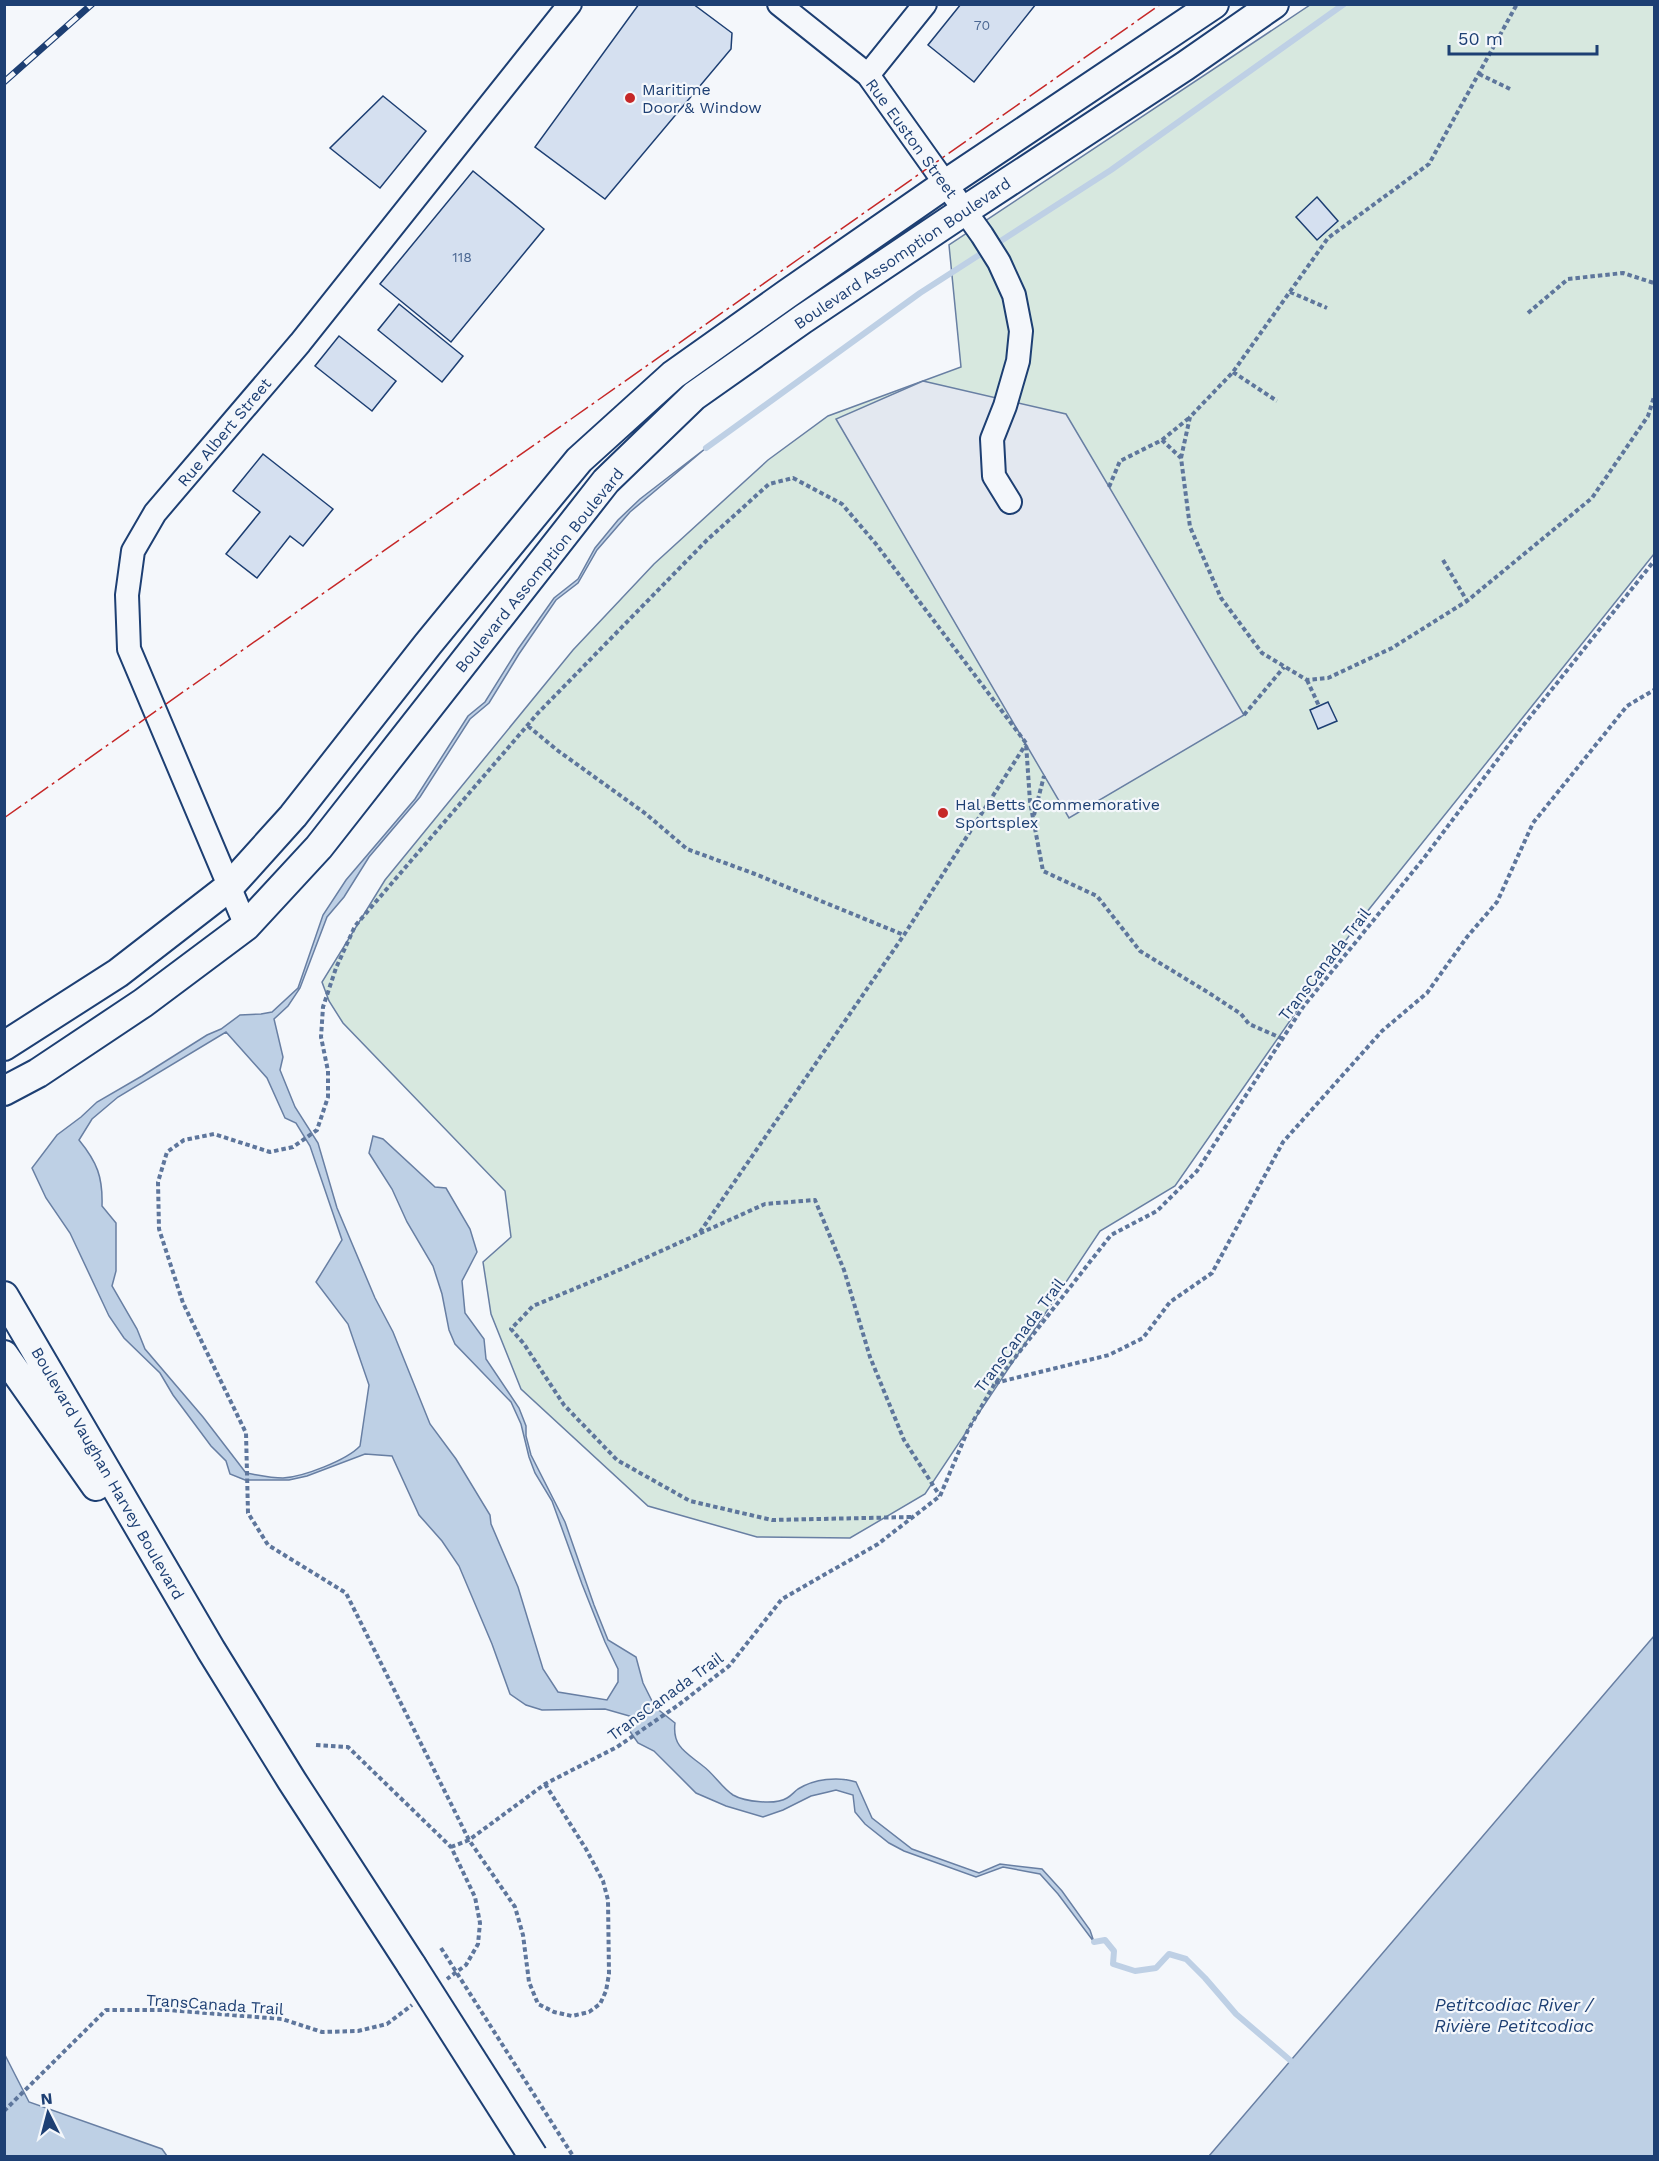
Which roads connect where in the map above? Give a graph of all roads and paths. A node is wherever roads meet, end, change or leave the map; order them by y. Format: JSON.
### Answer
{"nodes":[{"id":1,"x":570,"y":4,"type":"edge"},
{"id":2,"x":779,"y":4,"type":"edge"},
{"id":3,"x":925,"y":4,"type":"edge"},
{"id":4,"x":1214,"y":4,"type":"edge"},
{"id":5,"x":1274,"y":4,"type":"edge"},
{"id":6,"x":1517,"y":4,"type":"edge"},
{"id":7,"x":1479,"y":74,"type":"junction"},
{"id":8,"x":868,"y":75,"type":"junction"},
{"id":9,"x":1510,"y":89,"type":"dead end"},
{"id":10,"x":947,"y":183,"type":"junction"},
{"id":11,"x":964,"y":210,"type":"junction"},
{"id":12,"x":1324,"y":233,"type":"dead end"},
{"id":13,"x":1328,"y":238,"type":"junction"},
{"id":14,"x":1654,"y":284,"type":"edge"},
{"id":15,"x":1290,"y":292,"type":"junction"},
{"id":16,"x":1327,"y":308,"type":"dead end"},
{"id":17,"x":1528,"y":313,"type":"dead end"},
{"id":18,"x":1233,"y":372,"type":"junction"},
{"id":19,"x":1654,"y":398,"type":"edge"},
{"id":20,"x":1277,"y":401,"type":"dead end"},
{"id":21,"x":1190,"y":417,"type":"junction"},
{"id":22,"x":1162,"y":440,"type":"junction"},
{"id":23,"x":1181,"y":459,"type":"junction"},
{"id":24,"x":1109,"y":487,"type":"dead end"},
{"id":25,"x":1010,"y":502,"type":"dead end"},
{"id":26,"x":1443,"y":560,"type":"dead end"},
{"id":27,"x":1654,"y":561,"type":"edge"},
{"id":28,"x":1467,"y":601,"type":"junction"},
{"id":29,"x":1284,"y":667,"type":"junction"},
{"id":30,"x":1307,"y":680,"type":"junction"},
{"id":31,"x":1654,"y":690,"type":"edge"},
{"id":32,"x":1319,"y":706,"type":"dead end"},
{"id":33,"x":1244,"y":715,"type":"dead end"},
{"id":34,"x":528,"y":726,"type":"junction"},
{"id":35,"x":1026,"y":743,"type":"junction"},
{"id":36,"x":1044,"y":776,"type":"dead end"},
{"id":37,"x":1033,"y":818,"type":"junction"},
{"id":38,"x":229,"y":886,"type":"junction"},
{"id":39,"x":246,"y":926,"type":"junction"},
{"id":40,"x":904,"y":936,"type":"junction"},
{"id":41,"x":1281,"y":1038,"type":"junction"},
{"id":42,"x":4,"y":1046,"type":"edge"},
{"id":43,"x":38,"y":1073,"type":"junction"},
{"id":44,"x":4,"y":1091,"type":"edge"},
{"id":45,"x":4,"y":1105,"type":"edge"},
{"id":46,"x":699,"y":1233,"type":"junction"},
{"id":47,"x":4,"y":1296,"type":"edge"},
{"id":48,"x":4,"y":1355,"type":"edge"},
{"id":49,"x":995,"y":1383,"type":"junction"},
{"id":50,"x":940,"y":1496,"type":"junction"},
{"id":51,"x":912,"y":1516,"type":"junction"},
{"id":52,"x":211,"y":1650,"type":"junction"},
{"id":53,"x":316,"y":1745,"type":"dead end"},
{"id":54,"x":545,"y":1784,"type":"junction"},
{"id":55,"x":468,"y":1840,"type":"junction"},
{"id":56,"x":450,"y":1847,"type":"junction"},
{"id":57,"x":441,"y":1948,"type":"dead end"},
{"id":58,"x":440,"y":1985,"type":"dead end"},
{"id":59,"x":413,"y":2004,"type":"dead end"},
{"id":60,"x":4,"y":2111,"type":"edge"},
{"id":61,"x":533,"y":2157,"type":"edge"},
{"id":62,"x":573,"y":2157,"type":"edge"}],
"edges":[{"from":1,"to":38,"type":"street","name":"Rue Albert Street"},
{"from":2,"to":8,"type":"street","name":"Rue Euston Street"},
{"from":3,"to":8,"type":"street"},
{"from":4,"to":10,"type":"main road","name":"Boulevard Assomption Boulevard"},
{"from":5,"to":11,"type":"main road","name":"Boulevard Assomption Boulevard"},
{"from":6,"to":7,"type":"path"},
{"from":7,"to":9,"type":"path"},
{"from":7,"to":13,"type":"path"},
{"from":8,"to":10,"type":"street","name":"Rue Euston Street"},
{"from":10,"to":11,"type":"street","name":"Rue Euston Street"},
{"from":10,"to":38,"type":"main road","name":"Boulevard Assomption Boulevard"},
{"from":11,"to":25,"type":"street","name":"Rue Euston Street"},
{"from":11,"to":39,"type":"main road","name":"Boulevard Assomption Boulevard"},
{"from":12,"to":13,"type":"path"},
{"from":13,"to":15,"type":"path"},
{"from":14,"to":17,"type":"path"},
{"from":15,"to":16,"type":"path"},
{"from":15,"to":18,"type":"path"},
{"from":18,"to":20,"type":"path"},
{"from":18,"to":21,"type":"path"},
{"from":19,"to":28,"type":"path"},
{"from":21,"to":22,"type":"path"},
{"from":21,"to":23,"type":"path"},
{"from":22,"to":23,"type":"path"},
{"from":22,"to":24,"type":"path"},
{"from":23,"to":29,"type":"path"},
{"from":26,"to":28,"type":"path"},
{"from":27,"to":41,"type":"path","name":"TransCanada Trail"},
{"from":28,"to":30,"type":"path"},
{"from":29,"to":30,"type":"path"},
{"from":29,"to":33,"type":"path"},
{"from":30,"to":32,"type":"path"},
{"from":31,"to":49,"type":"path"},
{"from":34,"to":35,"type":"path"},
{"from":34,"to":40,"type":"path"},
{"from":34,"to":55,"type":"path"},
{"from":35,"to":37,"type":"path"},
{"from":35,"to":40,"type":"path"},
{"from":36,"to":37,"type":"path"},
{"from":37,"to":41,"type":"path"},
{"from":38,"to":39,"type":"street","name":"Rue Albert Street"},
{"from":38,"to":42,"type":"main road","name":"Boulevard Assomption Boulevard"},
{"from":39,"to":43,"type":"main road","name":"Boulevard Assomption Boulevard"},
{"from":40,"to":46,"type":"path"},
{"from":41,"to":49,"type":"path","name":"TransCanada Trail"},
{"from":43,"to":44,"type":"main road","name":"Boulevard Assomption Boulevard"},
{"from":43,"to":45,"type":"main road"},
{"from":46,"to":50,"type":"path"},
{"from":46,"to":51,"type":"path"},
{"from":47,"to":52,"type":"main road","name":"Boulevard Vaughan Harvey Boulevard"},
{"from":48,"to":52,"type":"main road","name":"Boulevard Vaughan Harvey Boulevard"},
{"from":49,"to":50,"type":"path","name":"TransCanada Trail"},
{"from":50,"to":51,"type":"path","name":"TransCanada Trail"},
{"from":51,"to":54,"type":"path","name":"TransCanada Trail"},
{"from":52,"to":61,"type":"main road","name":"Boulevard Vaughan Harvey Boulevard","bridge":true},
{"from":53,"to":56,"type":"path"},
{"from":54,"to":55,"type":"path","name":"TransCanada Trail"},
{"from":54,"to":55,"type":"path"},
{"from":55,"to":56,"type":"path","name":"TransCanada Trail"},
{"from":56,"to":58,"type":"path"},
{"from":57,"to":62,"type":"path","bridge":true},
{"from":59,"to":60,"type":"path","name":"TransCanada Trail"}]}
